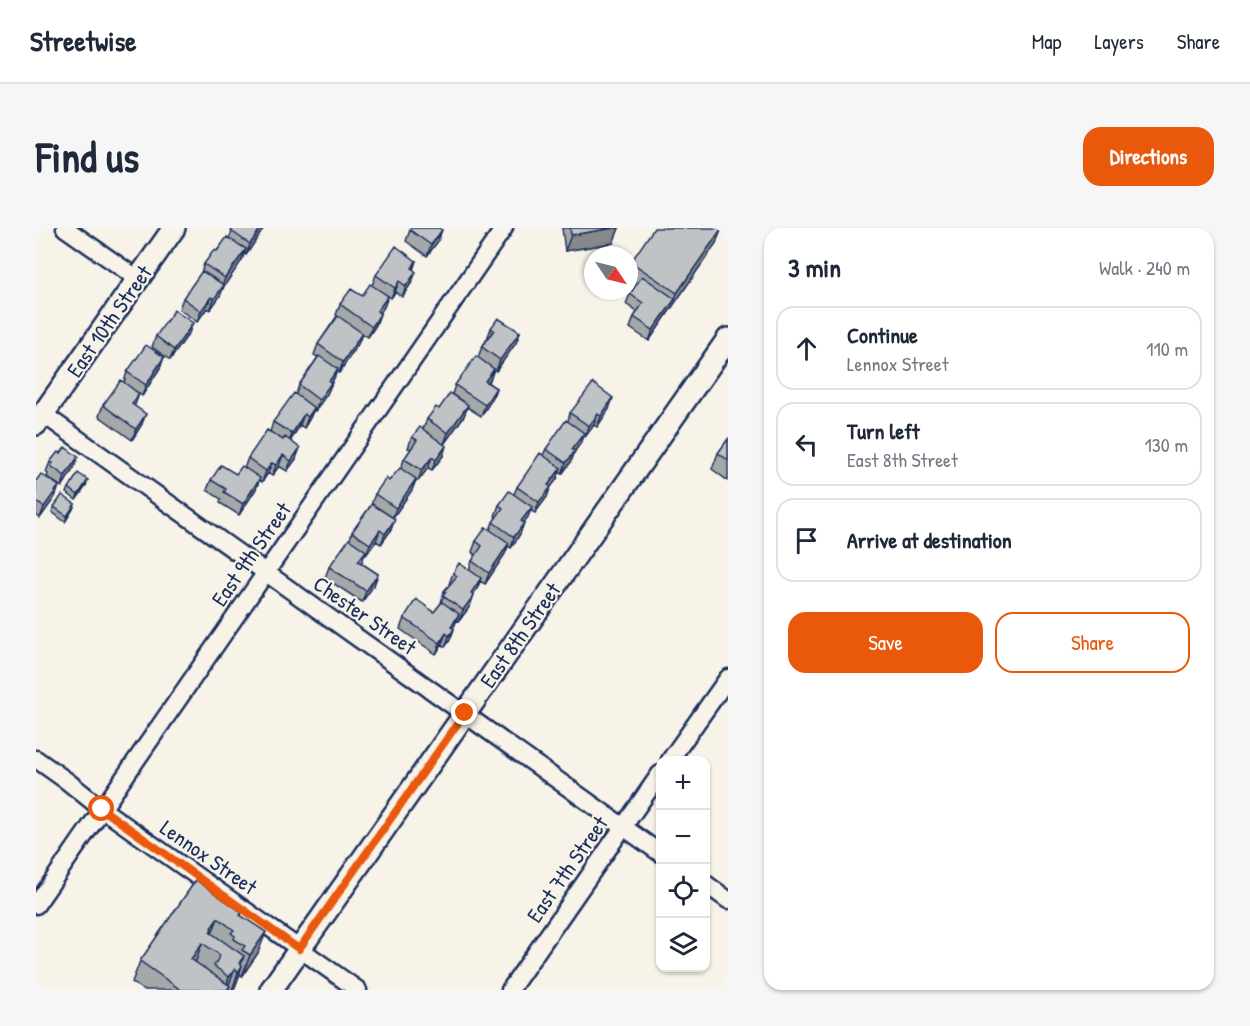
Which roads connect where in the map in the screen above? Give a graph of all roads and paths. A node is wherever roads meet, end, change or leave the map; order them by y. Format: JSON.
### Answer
{"nodes":[{"id":1,"x":65,"y":228,"type":"edge"},
{"id":2,"x":174,"y":228,"type":"edge"},
{"id":3,"x":504,"y":228,"type":"edge"},
{"id":4,"x":138,"y":279,"type":"junction"},
{"id":5,"x":728,"y":339,"type":"edge"},
{"id":6,"x":40,"y":419,"type":"edge"},
{"id":7,"x":266,"y":572,"type":"junction"},
{"id":8,"x":728,"y":678,"type":"edge"},
{"id":9,"x":465,"y":713,"type":"junction"},
{"id":10,"x":673,"y":756,"type":"edge"},
{"id":11,"x":36,"y":759,"type":"edge"},
{"id":12,"x":656,"y":780,"type":"edge"},
{"id":13,"x":102,"y":809,"type":"junction"},
{"id":14,"x":623,"y":826,"type":"junction"},
{"id":15,"x":656,"y":850,"type":"edge"},
{"id":16,"x":710,"y":887,"type":"edge"},
{"id":17,"x":728,"y":900,"type":"edge"},
{"id":18,"x":36,"y":905,"type":"edge"},
{"id":19,"x":299,"y":949,"type":"junction"},
{"id":20,"x":271,"y":990,"type":"edge"},
{"id":21,"x":358,"y":990,"type":"edge"},
{"id":22,"x":510,"y":990,"type":"edge"}],
"edges":[{"from":1,"to":4,"type":"street"},
{"from":2,"to":4,"type":"street","name":"East 10th Street"},
{"from":3,"to":7,"type":"street","name":"East 9th Street"},
{"from":4,"to":6,"type":"street","name":"East 10th Street"},
{"from":5,"to":9,"type":"street","name":"East 8th Street"},
{"from":6,"to":7,"type":"street","name":"Chester Street"},
{"from":7,"to":9,"type":"street","name":"Chester Street"},
{"from":7,"to":13,"type":"street","name":"East 9th Street"},
{"from":8,"to":10,"type":"street"},
{"from":9,"to":14,"type":"street","name":"Chester Street"},
{"from":9,"to":19,"type":"street","name":"East 8th Street"},
{"from":11,"to":13,"type":"street","name":"Lennox Street"},
{"from":12,"to":14,"type":"street","name":"East 7th Street"},
{"from":13,"to":18,"type":"street","name":"East 9th Street"},
{"from":13,"to":19,"type":"street","name":"Lennox Street"},
{"from":14,"to":15,"type":"street","name":"Chester Street"},
{"from":14,"to":22,"type":"street","name":"East 7th Street"},
{"from":16,"to":17,"type":"street"},
{"from":19,"to":20,"type":"street","name":"East 8th Street"},
{"from":19,"to":21,"type":"street","name":"Lennox Street"}]}
